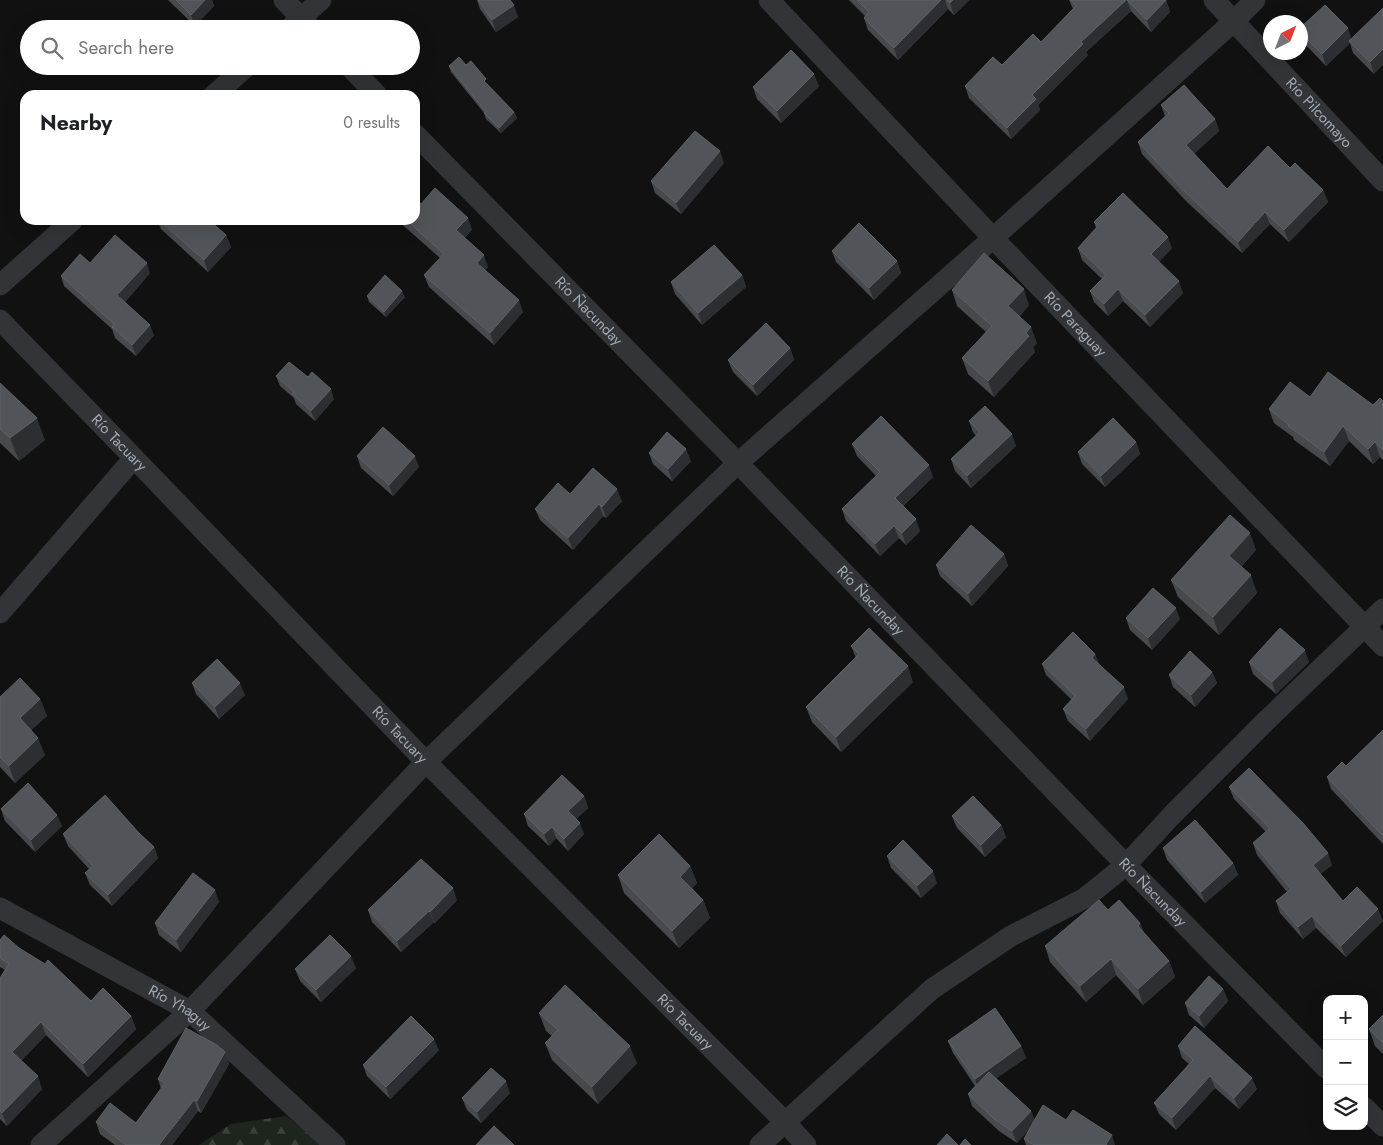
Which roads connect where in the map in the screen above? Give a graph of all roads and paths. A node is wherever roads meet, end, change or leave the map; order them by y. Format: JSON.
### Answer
{"nodes":[{"id":1,"x":284,"y":0,"type":"edge"},
{"id":2,"x":321,"y":0,"type":"edge"},
{"id":3,"x":769,"y":0,"type":"edge"},
{"id":4,"x":1214,"y":0,"type":"edge"},
{"id":5,"x":1255,"y":0,"type":"edge"},
{"id":6,"x":298,"y":20,"type":"edge"},
{"id":7,"x":305,"y":20,"type":"edge"},
{"id":8,"x":1233,"y":22,"type":"junction"},
{"id":9,"x":237,"y":75,"type":"edge"},
{"id":10,"x":358,"y":75,"type":"edge"},
{"id":11,"x":220,"y":90,"type":"edge"},
{"id":12,"x":372,"y":90,"type":"edge"},
{"id":13,"x":420,"y":139,"type":"edge"},
{"id":14,"x":1383,"y":181,"type":"edge"},
{"id":15,"x":68,"y":225,"type":"edge"},
{"id":16,"x":993,"y":238,"type":"junction"},
{"id":17,"x":0,"y":285,"type":"edge"},
{"id":18,"x":0,"y":320,"type":"edge"},
{"id":19,"x":134,"y":458,"type":"junction"},
{"id":20,"x":738,"y":463,"type":"junction"},
{"id":21,"x":1383,"y":609,"type":"edge"},
{"id":22,"x":0,"y":613,"type":"edge"},
{"id":23,"x":1364,"y":627,"type":"junction"},
{"id":24,"x":1383,"y":646,"type":"edge"},
{"id":25,"x":426,"y":762,"type":"junction"},
{"id":26,"x":1126,"y":865,"type":"junction"},
{"id":27,"x":0,"y":908,"type":"edge"},
{"id":28,"x":190,"y":1011,"type":"junction"},
{"id":29,"x":1323,"y":1065,"type":"edge"},
{"id":30,"x":1368,"y":1111,"type":"edge"},
{"id":31,"x":785,"y":1122,"type":"junction"},
{"id":32,"x":1383,"y":1126,"type":"edge"},
{"id":33,"x":41,"y":1145,"type":"edge"},
{"id":34,"x":335,"y":1145,"type":"edge"},
{"id":35,"x":760,"y":1145,"type":"edge"},
{"id":36,"x":806,"y":1145,"type":"edge"}],
"edges":[{"from":1,"to":6,"type":"street"},
{"from":2,"to":7,"type":"street"},
{"from":3,"to":16,"type":"street","name":"Río Paraguay"},
{"from":4,"to":8,"type":"street","name":"Río Pilcomayo"},
{"from":5,"to":8,"type":"street"},
{"from":8,"to":14,"type":"street","name":"Río Pilcomayo"},
{"from":8,"to":16,"type":"street"},
{"from":9,"to":11,"type":"street"},
{"from":10,"to":12,"type":"street"},
{"from":13,"to":20,"type":"street","name":"Río Ñacunday"},
{"from":15,"to":17,"type":"street"},
{"from":16,"to":20,"type":"street"},
{"from":16,"to":23,"type":"street","name":"Río Paraguay"},
{"from":18,"to":19,"type":"street","name":"Río Tacuary"},
{"from":19,"to":22,"type":"street"},
{"from":19,"to":25,"type":"street","name":"Río Tacuary"},
{"from":20,"to":25,"type":"street"},
{"from":20,"to":26,"type":"street","name":"Río Ñacunday"},
{"from":21,"to":23,"type":"street"},
{"from":23,"to":24,"type":"street","name":"Río Paraguay"},
{"from":23,"to":26,"type":"street"},
{"from":25,"to":28,"type":"street"},
{"from":25,"to":31,"type":"street","name":"Río Tacuary"},
{"from":26,"to":29,"type":"street","name":"Río Ñacunday"},
{"from":26,"to":31,"type":"street"},
{"from":27,"to":28,"type":"street","name":"Río Yhaguy"},
{"from":28,"to":33,"type":"street"},
{"from":28,"to":34,"type":"street","name":"Río Yhaguy"},
{"from":30,"to":32,"type":"street"},
{"from":31,"to":35,"type":"street"},
{"from":31,"to":36,"type":"street","name":"Río Tacuary"}]}
